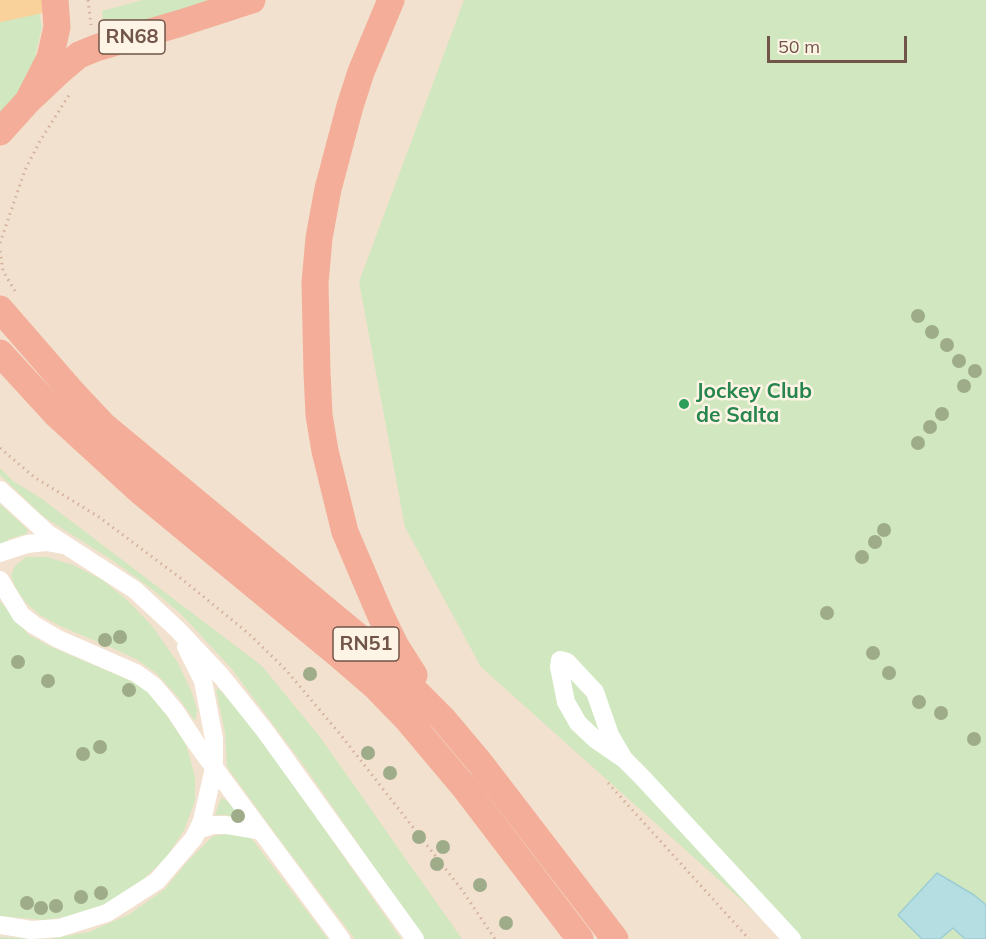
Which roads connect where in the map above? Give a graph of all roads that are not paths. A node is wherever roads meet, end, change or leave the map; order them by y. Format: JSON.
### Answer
{"nodes":[{"id":1,"x":46,"y":0,"type":"edge"},
{"id":2,"x":55,"y":0,"type":"edge"},
{"id":3,"x":252,"y":0,"type":"edge"},
{"id":4,"x":391,"y":0,"type":"edge"},
{"id":5,"x":0,"y":10,"type":"edge"},
{"id":6,"x":28,"y":101,"type":"junction"},
{"id":7,"x":1,"y":133,"type":"edge"},
{"id":8,"x":0,"y":309,"type":"edge"},
{"id":9,"x":0,"y":353,"type":"edge"},
{"id":10,"x":0,"y":490,"type":"edge"},
{"id":11,"x":67,"y":546,"type":"junction"},
{"id":12,"x":0,"y":553,"type":"edge"},
{"id":13,"x":0,"y":580,"type":"edge"},
{"id":14,"x":177,"y":629,"type":"junction"},
{"id":15,"x":443,"y":719,"type":"junction"},
{"id":16,"x":624,"y":759,"type":"junction"},
{"id":17,"x":214,"y":768,"type":"junction"},
{"id":18,"x":198,"y":830,"type":"junction"},
{"id":19,"x":261,"y":831,"type":"junction"},
{"id":20,"x":0,"y":925,"type":"edge"},
{"id":21,"x":341,"y":939,"type":"edge"},
{"id":22,"x":415,"y":939,"type":"edge"},
{"id":23,"x":580,"y":939,"type":"edge"},
{"id":24,"x":615,"y":939,"type":"edge"},
{"id":25,"x":792,"y":939,"type":"edge"}],
"edges":[{"from":1,"to":5,"type":"main road"},
{"from":2,"to":6,"type":"highway","number":"RN68"},
{"from":3,"to":6,"type":"highway","number":"RN68"},
{"from":4,"to":15,"type":"highway"},
{"from":6,"to":7,"type":"highway","number":"RN68"},
{"from":8,"to":15,"type":"highway","number":"RN51"},
{"from":9,"to":23,"type":"highway","number":"RN51"},
{"from":10,"to":11,"type":"street"},
{"from":11,"to":12,"type":"street"},
{"from":11,"to":14,"type":"street"},
{"from":13,"to":17,"type":"street"},
{"from":14,"to":17,"type":"street"},
{"from":14,"to":22,"type":"street"},
{"from":15,"to":24,"type":"highway","number":"RN51"},
{"from":16,"to":16,"type":"street"},
{"from":16,"to":25,"type":"street"},
{"from":17,"to":18,"type":"street"},
{"from":17,"to":19,"type":"street"},
{"from":18,"to":19,"type":"street"},
{"from":18,"to":20,"type":"street"},
{"from":19,"to":21,"type":"street"}]}
